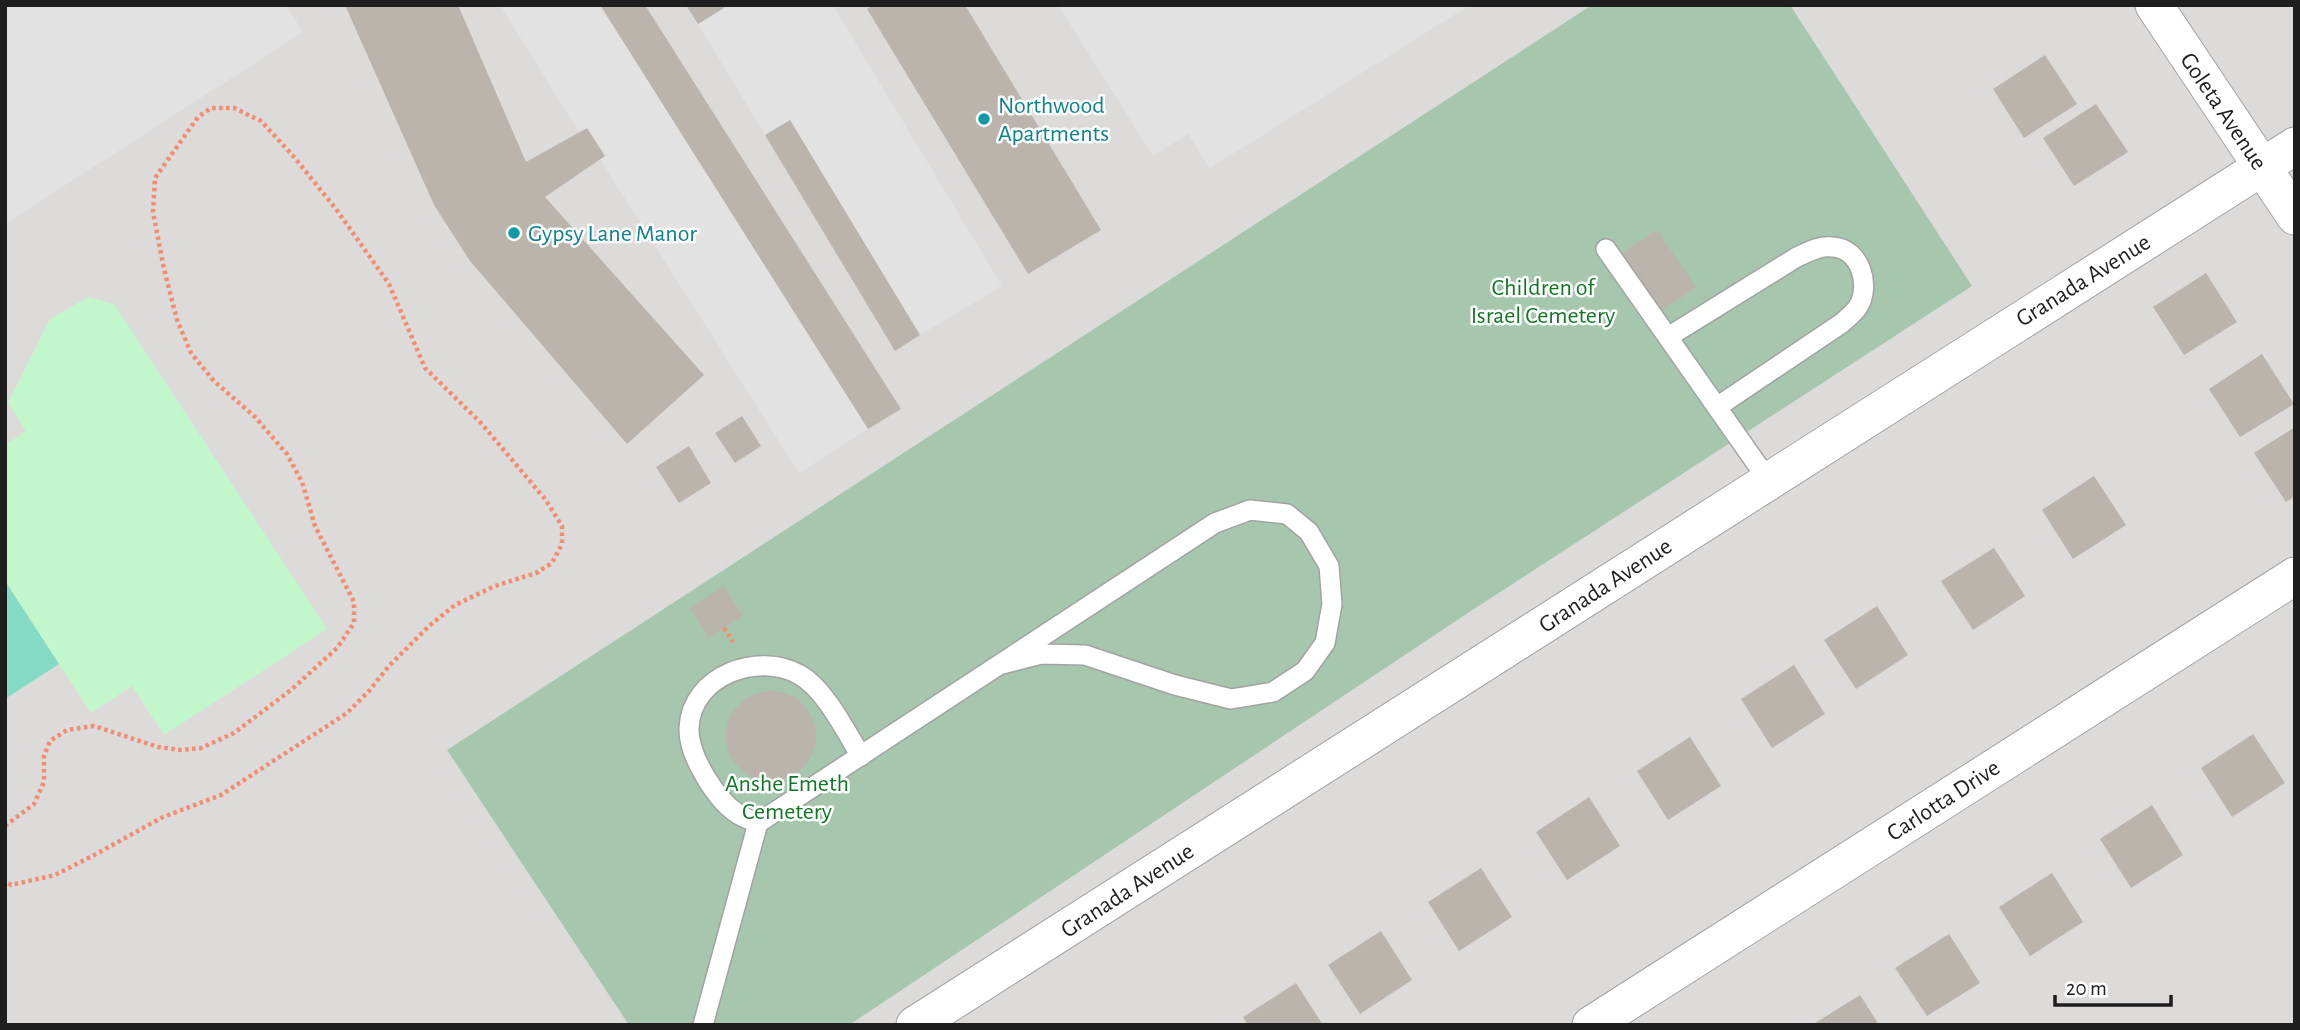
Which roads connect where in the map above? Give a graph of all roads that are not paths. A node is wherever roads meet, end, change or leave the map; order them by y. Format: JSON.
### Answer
{"nodes":[{"id":1,"x":2154,"y":5,"type":"edge"},
{"id":2,"x":2295,"y":146,"type":"edge"},
{"id":3,"x":2262,"y":167,"type":"junction"},
{"id":4,"x":2295,"y":216,"type":"edge"},
{"id":5,"x":1606,"y":249,"type":"dead end"},
{"id":6,"x":1668,"y":337,"type":"junction"},
{"id":7,"x":1717,"y":407,"type":"junction"},
{"id":8,"x":1768,"y":480,"type":"junction"},
{"id":9,"x":2295,"y":576,"type":"edge"},
{"id":10,"x":1002,"y":664,"type":"junction"},
{"id":11,"x":861,"y":756,"type":"junction"},
{"id":12,"x":758,"y":823,"type":"junction"},
{"id":13,"x":703,"y":1025,"type":"edge"},
{"id":14,"x":915,"y":1025,"type":"edge"},
{"id":15,"x":1591,"y":1025,"type":"edge"}],
"edges":[{"from":1,"to":3,"type":"street","name":"Goleta Avenue"},
{"from":2,"to":3,"type":"street","name":"Granada Avenue"},
{"from":3,"to":4,"type":"street","name":"Goleta Avenue"},
{"from":3,"to":8,"type":"street","name":"Granada Avenue"},
{"from":5,"to":6,"type":"lane"},
{"from":6,"to":7,"type":"lane"},
{"from":6,"to":7,"type":"lane"},
{"from":7,"to":8,"type":"lane"},
{"from":8,"to":14,"type":"street","name":"Granada Avenue"},
{"from":9,"to":15,"type":"street","name":"Carlotta Drive"},
{"from":10,"to":10,"type":"lane"},
{"from":10,"to":11,"type":"lane"},
{"from":11,"to":12,"type":"lane"},
{"from":11,"to":12,"type":"lane"},
{"from":12,"to":13,"type":"lane"}]}
